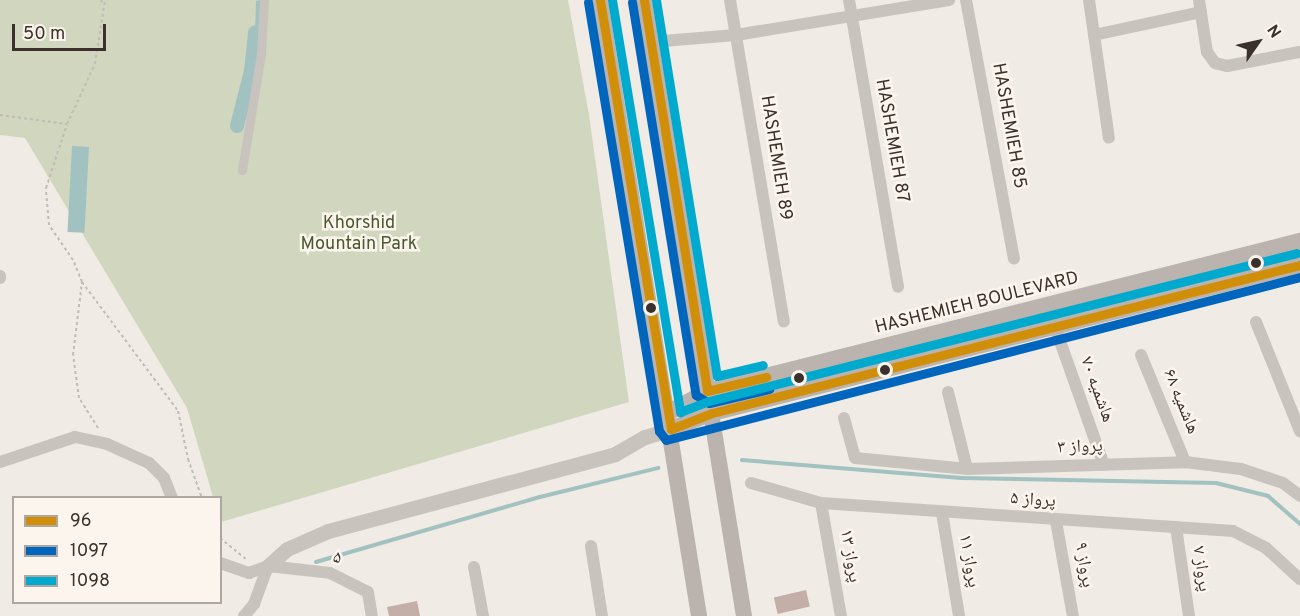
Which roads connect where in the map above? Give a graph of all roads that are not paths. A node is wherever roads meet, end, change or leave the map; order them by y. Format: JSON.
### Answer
{"nodes":[{"id":1,"x":264,"y":0,"type":"edge"},
{"id":2,"x":600,"y":0,"type":"edge"},
{"id":3,"x":644,"y":0,"type":"edge"},
{"id":4,"x":730,"y":0,"type":"edge"},
{"id":5,"x":849,"y":0,"type":"edge"},
{"id":6,"x":949,"y":0,"type":"edge"},
{"id":7,"x":966,"y":0,"type":"edge"},
{"id":8,"x":1089,"y":0,"type":"edge"},
{"id":9,"x":1200,"y":6,"type":"edge"},
{"id":10,"x":851,"y":16,"type":"junction"},
{"id":11,"x":736,"y":34,"type":"junction"},
{"id":12,"x":1094,"y":35,"type":"junction"},
{"id":13,"x":651,"y":42,"type":"junction"},
{"id":14,"x":1300,"y":52,"type":"edge"},
{"id":15,"x":1110,"y":138,"type":"dead end"},
{"id":16,"x":242,"y":170,"type":"dead end"},
{"id":17,"x":1300,"y":241,"type":"edge"},
{"id":18,"x":1014,"y":259,"type":"dead end"},
{"id":19,"x":1300,"y":265,"type":"edge"},
{"id":20,"x":898,"y":287,"type":"dead end"},
{"id":21,"x":784,"y":321,"type":"dead end"},
{"id":22,"x":1256,"y":322,"type":"dead end"},
{"id":23,"x":1055,"y":327,"type":"junction"},
{"id":24,"x":1141,"y":355,"type":"dead end"},
{"id":25,"x":707,"y":391,"type":"junction"},
{"id":26,"x":948,"y":392,"type":"dead end"},
{"id":27,"x":712,"y":413,"type":"junction"},
{"id":28,"x":844,"y":418,"type":"dead end"},
{"id":29,"x":669,"y":421,"type":"junction"},
{"id":30,"x":1300,"y":431,"type":"edge"},
{"id":31,"x":0,"y":462,"type":"edge"},
{"id":32,"x":1185,"y":462,"type":"junction"},
{"id":33,"x":1104,"y":465,"type":"junction"},
{"id":34,"x":967,"y":469,"type":"junction"},
{"id":35,"x":751,"y":483,"type":"dead end"},
{"id":36,"x":171,"y":496,"type":"edge"},
{"id":37,"x":1300,"y":496,"type":"edge"},
{"id":38,"x":821,"y":503,"type":"junction"},
{"id":39,"x":942,"y":513,"type":"junction"},
{"id":40,"x":1056,"y":521,"type":"junction"},
{"id":41,"x":1176,"y":527,"type":"junction"},
{"id":42,"x":591,"y":546,"type":"dead end"},
{"id":43,"x":222,"y":564,"type":"edge"},
{"id":44,"x":268,"y":566,"type":"junction"},
{"id":45,"x":474,"y":567,"type":"dead end"},
{"id":46,"x":1300,"y":579,"type":"edge"},
{"id":47,"x":244,"y":616,"type":"edge"},
{"id":48,"x":372,"y":616,"type":"edge"},
{"id":49,"x":483,"y":616,"type":"edge"},
{"id":50,"x":602,"y":616,"type":"edge"},
{"id":51,"x":699,"y":616,"type":"edge"},
{"id":52,"x":744,"y":616,"type":"edge"},
{"id":53,"x":841,"y":616,"type":"edge"},
{"id":54,"x":960,"y":616,"type":"edge"},
{"id":55,"x":1073,"y":616,"type":"edge"},
{"id":56,"x":1189,"y":616,"type":"edge"}],
"edges":[{"from":1,"to":16,"type":"street"},
{"from":2,"to":29,"type":"main road"},
{"from":3,"to":13,"type":"main road"},
{"from":4,"to":11,"type":"street","name":"HASHEMIEH 89"},
{"from":5,"to":10,"type":"street","name":"HASHEMIEH 87"},
{"from":6,"to":10,"type":"street"},
{"from":7,"to":18,"type":"street","name":"HASHEMIEH 85"},
{"from":8,"to":12,"type":"street"},
{"from":9,"to":12,"type":"street"},
{"from":9,"to":14,"type":"street"},
{"from":10,"to":11,"type":"street"},
{"from":10,"to":20,"type":"street","name":"HASHEMIEH 87"},
{"from":11,"to":13,"type":"street"},
{"from":11,"to":21,"type":"street","name":"HASHEMIEH 89"},
{"from":12,"to":15,"type":"street"},
{"from":13,"to":25,"type":"main road"},
{"from":17,"to":25,"type":"main road","name":"HASHEMIEH BOULEVARD"},
{"from":19,"to":23,"type":"main road"},
{"from":22,"to":30,"type":"street"},
{"from":23,"to":27,"type":"main road"},
{"from":23,"to":33,"type":"street","name":"هاشمیه ۷۰"},
{"from":24,"to":32,"type":"street","name":"هاشمیه ۶۸"},
{"from":25,"to":27,"type":"main road"},
{"from":25,"to":29,"type":"main road","name":"HASHEMIEH BOULEVARD"},
{"from":26,"to":34,"type":"street"},
{"from":27,"to":29,"type":"main road"},
{"from":27,"to":52,"type":"main road"},
{"from":28,"to":34,"type":"street","name":"پرواز ۳"},
{"from":29,"to":44,"type":"street"},
{"from":29,"to":51,"type":"main road"},
{"from":31,"to":36,"type":"street"},
{"from":32,"to":33,"type":"street","name":"پرواز ۳"},
{"from":32,"to":37,"type":"street","name":"پرواز ۳"},
{"from":33,"to":34,"type":"street","name":"پرواز ۳"},
{"from":35,"to":38,"type":"street","name":"پرواز ۵"},
{"from":38,"to":39,"type":"street","name":"پرواز ۵"},
{"from":38,"to":53,"type":"street","name":"پرواز ۱۳"},
{"from":39,"to":40,"type":"street","name":"پرواز ۵"},
{"from":39,"to":54,"type":"street","name":"پرواز ۱۱"},
{"from":40,"to":41,"type":"street","name":"پرواز ۵"},
{"from":40,"to":55,"type":"street","name":"پرواز ۹"},
{"from":41,"to":46,"type":"street","name":"پرواز ۵"},
{"from":41,"to":56,"type":"street","name":"پرواز ۷"},
{"from":42,"to":50,"type":"street"},
{"from":43,"to":44,"type":"street"},
{"from":44,"to":47,"type":"street"},
{"from":44,"to":48,"type":"street","name":"۵"},
{"from":45,"to":49,"type":"street"}]}
